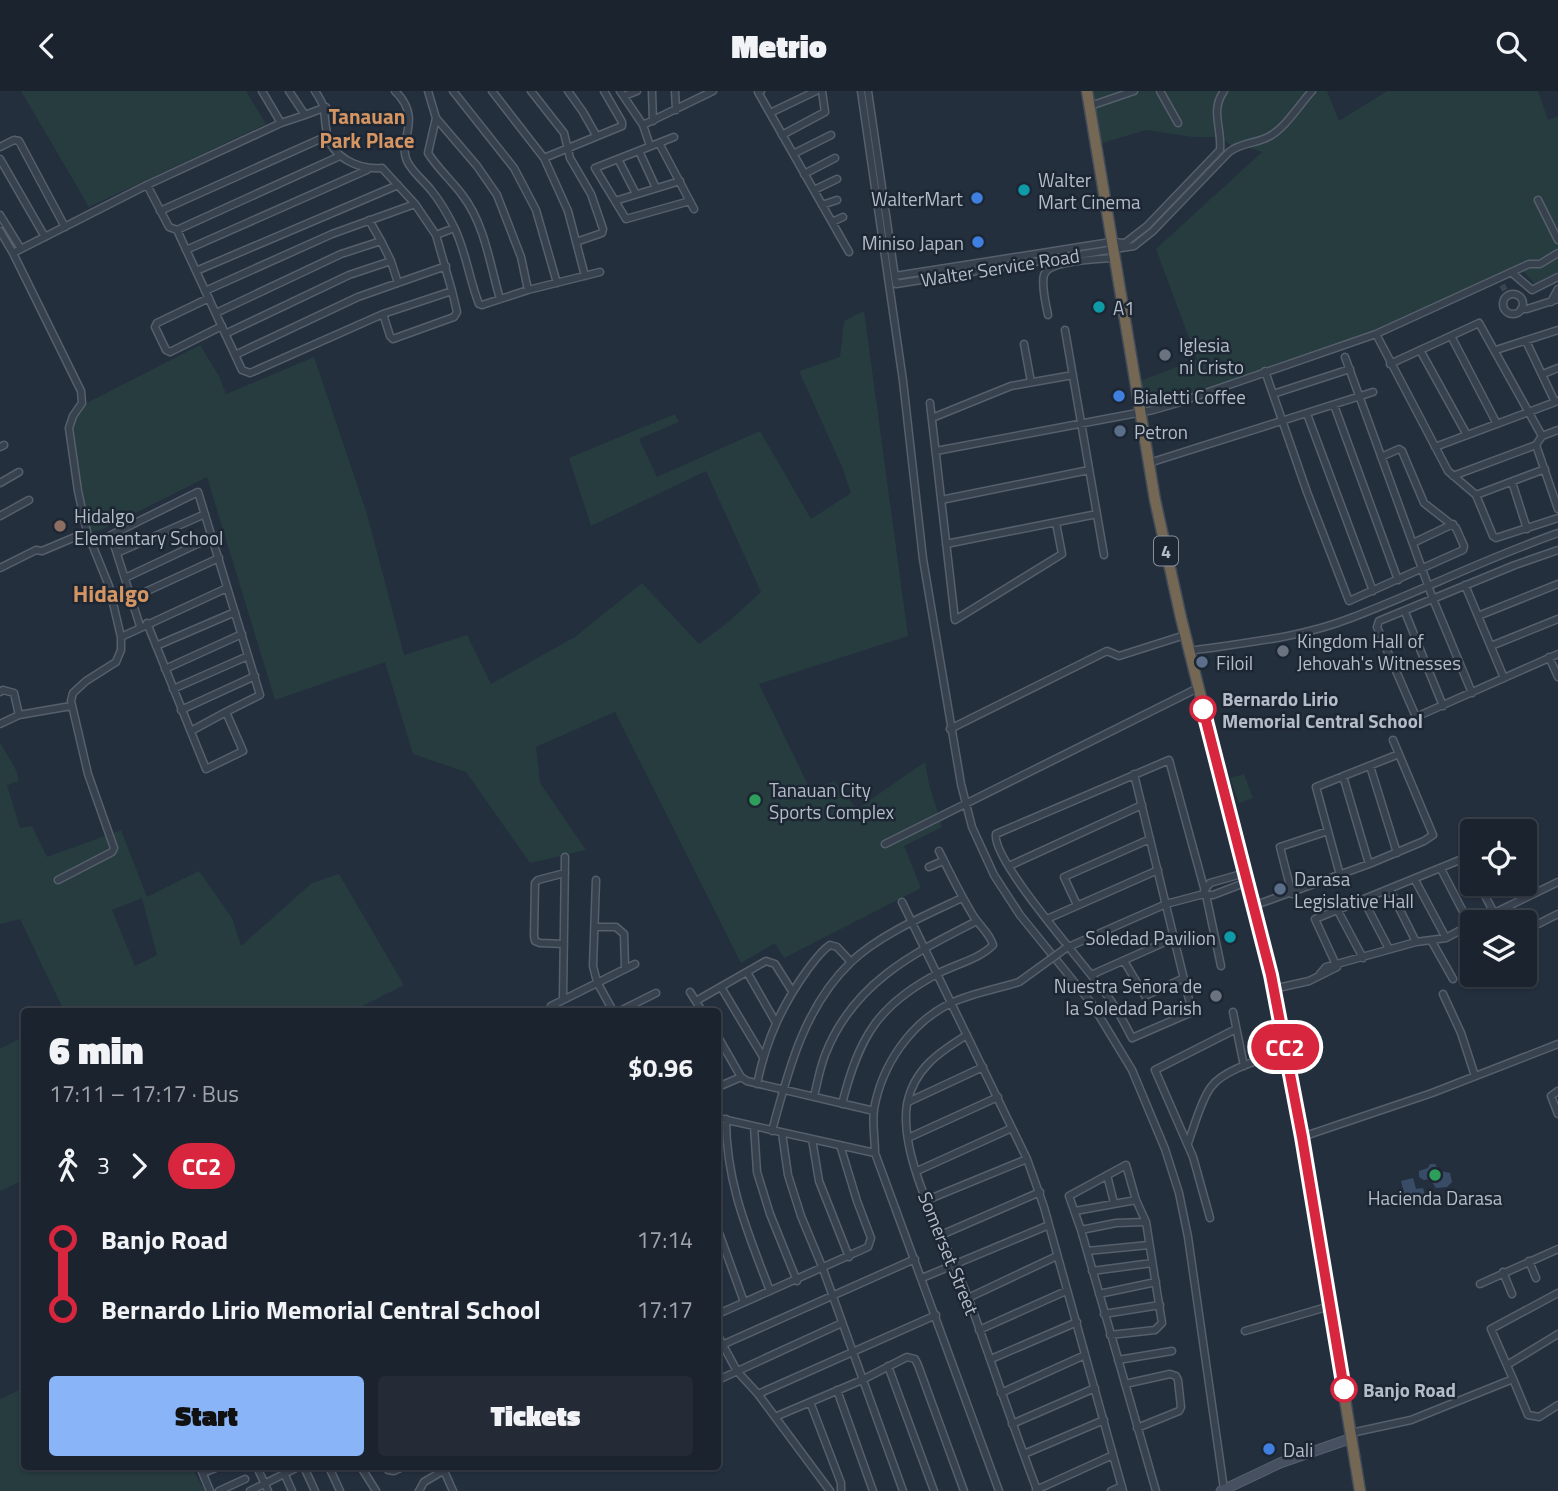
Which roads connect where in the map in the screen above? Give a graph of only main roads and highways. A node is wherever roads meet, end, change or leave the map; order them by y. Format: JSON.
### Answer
{"nodes":[{"id":1,"x":1087,"y":91,"type":"edge"},
{"id":2,"x":1360,"y":1491,"type":"edge"}],
"edges":[{"from":1,"to":2,"type":"highway","number":"4"}]}
